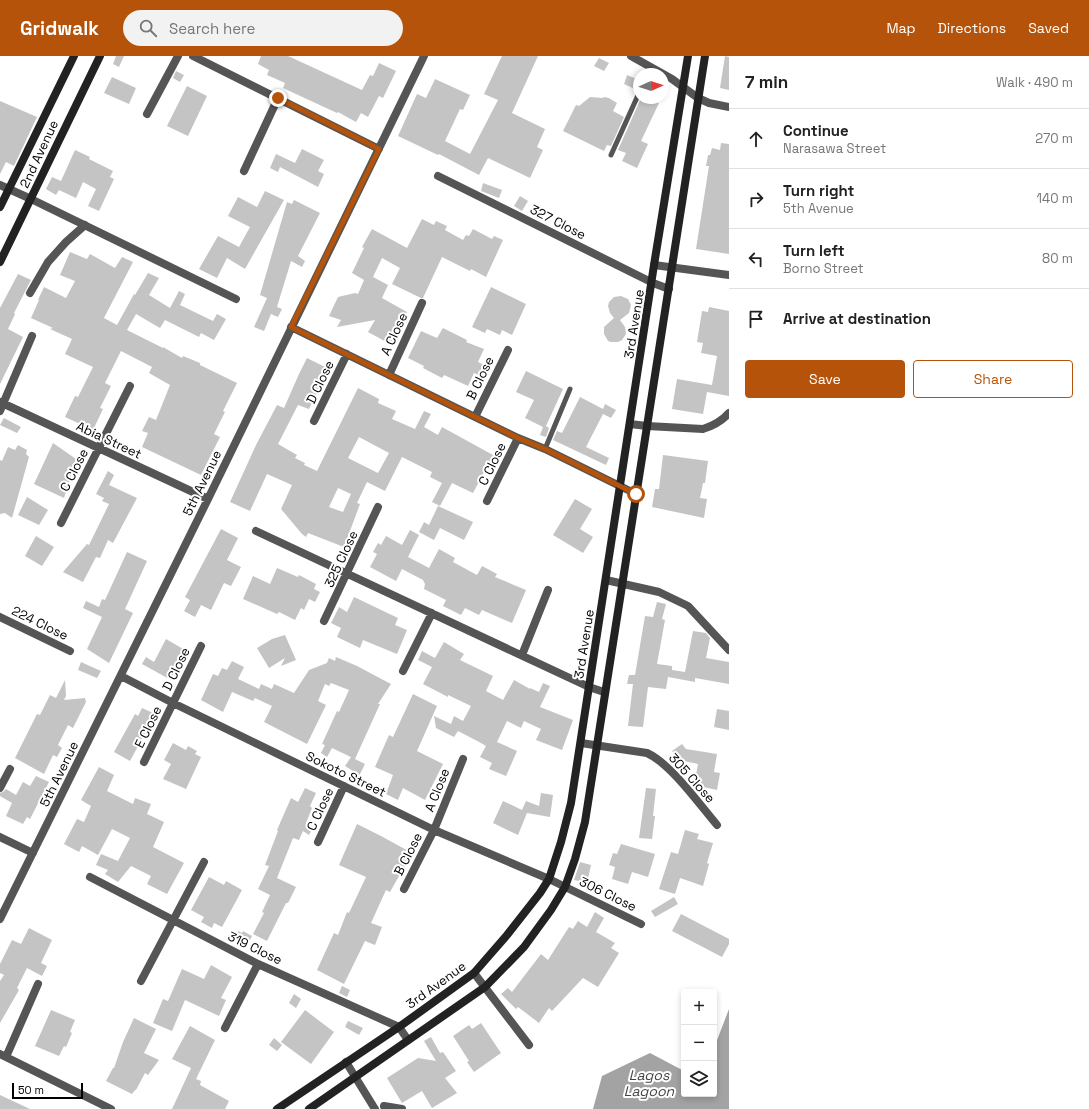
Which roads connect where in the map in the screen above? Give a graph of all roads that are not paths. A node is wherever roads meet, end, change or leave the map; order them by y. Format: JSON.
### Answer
{"nodes":[{"id":1,"x":74,"y":56,"type":"edge"},
{"id":2,"x":100,"y":56,"type":"edge"},
{"id":3,"x":178,"y":56,"type":"edge"},
{"id":4,"x":193,"y":56,"type":"edge"},
{"id":5,"x":424,"y":56,"type":"edge"},
{"id":6,"x":631,"y":56,"type":"edge"},
{"id":7,"x":688,"y":56,"type":"edge"},
{"id":8,"x":705,"y":56,"type":"edge"},
{"id":9,"x":646,"y":68,"type":"edge"},
{"id":10,"x":669,"y":79,"type":"edge"},
{"id":11,"x":684,"y":86,"type":"junction"},
{"id":12,"x":278,"y":98,"type":"junction"},
{"id":13,"x":698,"y":98,"type":"junction"},
{"id":14,"x":634,"y":104,"type":"edge"},
{"id":15,"x":729,"y":108,"type":"edge"},
{"id":16,"x":147,"y":114,"type":"dead end"},
{"id":17,"x":379,"y":149,"type":"junction"},
{"id":18,"x":611,"y":155,"type":"dead end"},
{"id":19,"x":244,"y":170,"type":"dead end"},
{"id":20,"x":438,"y":176,"type":"dead end"},
{"id":21,"x":0,"y":185,"type":"edge"},
{"id":22,"x":9,"y":189,"type":"junction"},
{"id":23,"x":31,"y":199,"type":"junction"},
{"id":24,"x":0,"y":207,"type":"edge"},
{"id":25,"x":85,"y":225,"type":"junction"},
{"id":26,"x":0,"y":262,"type":"edge"},
{"id":27,"x":654,"y":265,"type":"junction"},
{"id":28,"x":672,"y":268,"type":"junction"},
{"id":29,"x":729,"y":275,"type":"edge"},
{"id":30,"x":653,"y":283,"type":"junction"},
{"id":31,"x":669,"y":289,"type":"junction"},
{"id":32,"x":30,"y":293,"type":"dead end"},
{"id":33,"x":236,"y":299,"type":"dead end"},
{"id":34,"x":422,"y":303,"type":"dead end"},
{"id":35,"x":291,"y":327,"type":"junction"},
{"id":36,"x":32,"y":336,"type":"dead end"},
{"id":37,"x":508,"y":350,"type":"dead end"},
{"id":38,"x":347,"y":354,"type":"junction"},
{"id":39,"x":389,"y":375,"type":"junction"},
{"id":40,"x":130,"y":386,"type":"dead end"},
{"id":41,"x":570,"y":389,"type":"dead end"},
{"id":42,"x":1,"y":405,"type":"edge"},
{"id":43,"x":729,"y":413,"type":"edge"},
{"id":44,"x":475,"y":416,"type":"junction"},
{"id":45,"x":314,"y":421,"type":"dead end"},
{"id":46,"x":630,"y":424,"type":"junction"},
{"id":47,"x":647,"y":426,"type":"junction"},
{"id":48,"x":518,"y":438,"type":"junction"},
{"id":49,"x":98,"y":448,"type":"junction"},
{"id":50,"x":545,"y":449,"type":"junction"},
{"id":51,"x":620,"y":486,"type":"junction"},
{"id":52,"x":636,"y":494,"type":"junction"},
{"id":53,"x":208,"y":499,"type":"junction"},
{"id":54,"x":487,"y":501,"type":"dead end"},
{"id":55,"x":378,"y":507,"type":"dead end"},
{"id":56,"x":61,"y":523,"type":"dead end"},
{"id":57,"x":256,"y":531,"type":"dead end"},
{"id":58,"x":347,"y":573,"type":"junction"},
{"id":59,"x":606,"y":580,"type":"junction"},
{"id":60,"x":623,"y":583,"type":"junction"},
{"id":61,"x":548,"y":590,"type":"dead end"},
{"id":62,"x":432,"y":613,"type":"junction"},
{"id":63,"x":0,"y":617,"type":"edge"},
{"id":64,"x":324,"y":621,"type":"dead end"},
{"id":65,"x":201,"y":646,"type":"dead end"},
{"id":66,"x":729,"y":650,"type":"edge"},
{"id":67,"x":70,"y":651,"type":"dead end"},
{"id":68,"x":522,"y":655,"type":"junction"},
{"id":69,"x":403,"y":671,"type":"dead end"},
{"id":70,"x":120,"y":676,"type":"junction"},
{"id":71,"x":589,"y":687,"type":"junction"},
{"id":72,"x":604,"y":692,"type":"junction"},
{"id":73,"x":173,"y":703,"type":"junction"},
{"id":74,"x":581,"y":743,"type":"junction"},
{"id":75,"x":598,"y":745,"type":"junction"},
{"id":76,"x":463,"y":759,"type":"dead end"},
{"id":77,"x":144,"y":762,"type":"dead end"},
{"id":78,"x":10,"y":769,"type":"dead end"},
{"id":79,"x":344,"y":786,"type":"junction"},
{"id":80,"x":0,"y":788,"type":"edge"},
{"id":81,"x":717,"y":825,"type":"dead end"},
{"id":82,"x":434,"y":830,"type":"junction"},
{"id":83,"x":0,"y":837,"type":"edge"},
{"id":84,"x":318,"y":842,"type":"dead end"},
{"id":85,"x":33,"y":853,"type":"junction"},
{"id":86,"x":204,"y":862,"type":"dead end"},
{"id":87,"x":90,"y":877,"type":"dead end"},
{"id":88,"x":549,"y":879,"type":"junction"},
{"id":89,"x":565,"y":887,"type":"junction"},
{"id":90,"x":404,"y":889,"type":"dead end"},
{"id":91,"x":0,"y":919,"type":"edge"},
{"id":92,"x":174,"y":920,"type":"junction"},
{"id":93,"x":641,"y":924,"type":"dead end"},
{"id":94,"x":258,"y":964,"type":"junction"},
{"id":95,"x":474,"y":973,"type":"junction"},
{"id":96,"x":141,"y":981,"type":"dead end"},
{"id":97,"x":38,"y":984,"type":"dead end"},
{"id":98,"x":485,"y":987,"type":"junction"},
{"id":99,"x":398,"y":1027,"type":"junction"},
{"id":100,"x":226,"y":1028,"type":"dead end"},
{"id":101,"x":408,"y":1040,"type":"junction"},
{"id":102,"x":529,"y":1044,"type":"dead end"},
{"id":103,"x":3,"y":1056,"type":"edge"},
{"id":104,"x":346,"y":1062,"type":"junction"},
{"id":105,"x":355,"y":1077,"type":"junction"},
{"id":106,"x":98,"y":1106,"type":"edge"},
{"id":107,"x":384,"y":1106,"type":"dead end"},
{"id":108,"x":111,"y":1109,"type":"edge"},
{"id":109,"x":278,"y":1109,"type":"edge"},
{"id":110,"x":308,"y":1109,"type":"edge"},
{"id":111,"x":375,"y":1109,"type":"edge"},
{"id":112,"x":401,"y":1109,"type":"edge"}],
"edges":[{"from":1,"to":22,"type":"street","name":"2nd Avenue"},
{"from":2,"to":23,"type":"street","name":"2nd Avenue"},
{"from":3,"to":16,"type":"street"},
{"from":4,"to":12,"type":"street"},
{"from":5,"to":17,"type":"street","name":"5th Avenue"},
{"from":6,"to":9,"type":"street"},
{"from":7,"to":11,"type":"street","name":"3rd Avenue"},
{"from":8,"to":13,"type":"street"},
{"from":10,"to":11,"type":"street"},
{"from":11,"to":13,"type":"street"},
{"from":11,"to":27,"type":"street","name":"3rd Avenue"},
{"from":12,"to":17,"type":"street"},
{"from":12,"to":19,"type":"street"},
{"from":13,"to":15,"type":"street"},
{"from":13,"to":28,"type":"street"},
{"from":14,"to":18,"type":"lane"},
{"from":17,"to":35,"type":"street","name":"5th Avenue"},
{"from":20,"to":30,"type":"street","name":"327 Close"},
{"from":21,"to":22,"type":"street"},
{"from":22,"to":23,"type":"street"},
{"from":22,"to":24,"type":"street","name":"2nd Avenue"},
{"from":23,"to":25,"type":"street"},
{"from":23,"to":26,"type":"street","name":"2nd Avenue"},
{"from":25,"to":32,"type":"street"},
{"from":25,"to":33,"type":"street"},
{"from":27,"to":28,"type":"street"},
{"from":27,"to":30,"type":"street","name":"3rd Avenue"},
{"from":28,"to":29,"type":"street"},
{"from":28,"to":31,"type":"street"},
{"from":30,"to":31,"type":"street","name":"327 Close"},
{"from":30,"to":46,"type":"street","name":"3rd Avenue"},
{"from":31,"to":47,"type":"street"},
{"from":34,"to":39,"type":"street","name":"A Close"},
{"from":35,"to":38,"type":"street"},
{"from":35,"to":53,"type":"street","name":"5th Avenue"},
{"from":36,"to":42,"type":"street"},
{"from":37,"to":44,"type":"street","name":"B Close"},
{"from":38,"to":39,"type":"street"},
{"from":38,"to":45,"type":"street","name":"D Close"},
{"from":39,"to":44,"type":"street"},
{"from":40,"to":49,"type":"street","name":"C Close"},
{"from":41,"to":50,"type":"lane"},
{"from":42,"to":49,"type":"street","name":"Abia Street"},
{"from":43,"to":47,"type":"street"},
{"from":44,"to":48,"type":"street"},
{"from":46,"to":47,"type":"street"},
{"from":46,"to":51,"type":"street","name":"3rd Avenue"},
{"from":47,"to":52,"type":"street"},
{"from":48,"to":50,"type":"street"},
{"from":48,"to":54,"type":"street","name":"C Close"},
{"from":49,"to":53,"type":"street","name":"Abia Street"},
{"from":49,"to":56,"type":"street","name":"C Close"},
{"from":50,"to":51,"type":"street"},
{"from":51,"to":52,"type":"street"},
{"from":51,"to":59,"type":"street","name":"3rd Avenue"},
{"from":52,"to":60,"type":"street"},
{"from":53,"to":70,"type":"street","name":"5th Avenue"},
{"from":55,"to":58,"type":"street","name":"325 Close"},
{"from":57,"to":58,"type":"street"},
{"from":58,"to":62,"type":"street"},
{"from":58,"to":64,"type":"street","name":"325 Close"},
{"from":59,"to":60,"type":"street"},
{"from":59,"to":71,"type":"street","name":"3rd Avenue"},
{"from":60,"to":66,"type":"street"},
{"from":60,"to":72,"type":"street"},
{"from":61,"to":68,"type":"street"},
{"from":62,"to":68,"type":"street"},
{"from":62,"to":69,"type":"street"},
{"from":63,"to":67,"type":"street","name":"224 Close"},
{"from":65,"to":73,"type":"street","name":"D Close"},
{"from":68,"to":71,"type":"street"},
{"from":70,"to":73,"type":"street","name":"Sokoto Street"},
{"from":70,"to":85,"type":"street","name":"5th Avenue"},
{"from":71,"to":72,"type":"street"},
{"from":71,"to":74,"type":"street","name":"3rd Avenue"},
{"from":72,"to":75,"type":"street"},
{"from":73,"to":77,"type":"street","name":"E Close"},
{"from":73,"to":79,"type":"street","name":"Sokoto Street"},
{"from":74,"to":75,"type":"street","name":"305 Close"},
{"from":74,"to":88,"type":"street","name":"3rd Avenue"},
{"from":75,"to":81,"type":"street","name":"305 Close"},
{"from":75,"to":89,"type":"street"},
{"from":76,"to":82,"type":"street","name":"A Close"},
{"from":78,"to":80,"type":"street"},
{"from":79,"to":82,"type":"street","name":"Sokoto Street"},
{"from":79,"to":84,"type":"street","name":"C Close"},
{"from":82,"to":88,"type":"street","name":"Sokoto Street"},
{"from":82,"to":90,"type":"street","name":"B Close"},
{"from":83,"to":85,"type":"street"},
{"from":85,"to":91,"type":"street","name":"5th Avenue"},
{"from":86,"to":92,"type":"street"},
{"from":87,"to":92,"type":"street","name":"319 Close"},
{"from":88,"to":89,"type":"street","name":"Sokoto Street"},
{"from":88,"to":95,"type":"street","name":"3rd Avenue"},
{"from":89,"to":93,"type":"street","name":"306 Close"},
{"from":89,"to":98,"type":"street"},
{"from":92,"to":94,"type":"street","name":"319 Close"},
{"from":92,"to":96,"type":"street"},
{"from":94,"to":99,"type":"street","name":"319 Close"},
{"from":94,"to":100,"type":"street"},
{"from":95,"to":98,"type":"street"},
{"from":95,"to":99,"type":"street","name":"3rd Avenue"},
{"from":97,"to":103,"type":"street"},
{"from":98,"to":101,"type":"street"},
{"from":98,"to":102,"type":"street"},
{"from":99,"to":101,"type":"street","name":"319 Close"},
{"from":99,"to":104,"type":"street","name":"3rd Avenue"},
{"from":101,"to":105,"type":"street"},
{"from":103,"to":106,"type":"street"},
{"from":104,"to":105,"type":"street"},
{"from":104,"to":109,"type":"street","name":"3rd Avenue"},
{"from":105,"to":110,"type":"street"},
{"from":105,"to":111,"type":"street"},
{"from":106,"to":108,"type":"street"},
{"from":107,"to":112,"type":"street"}]}
